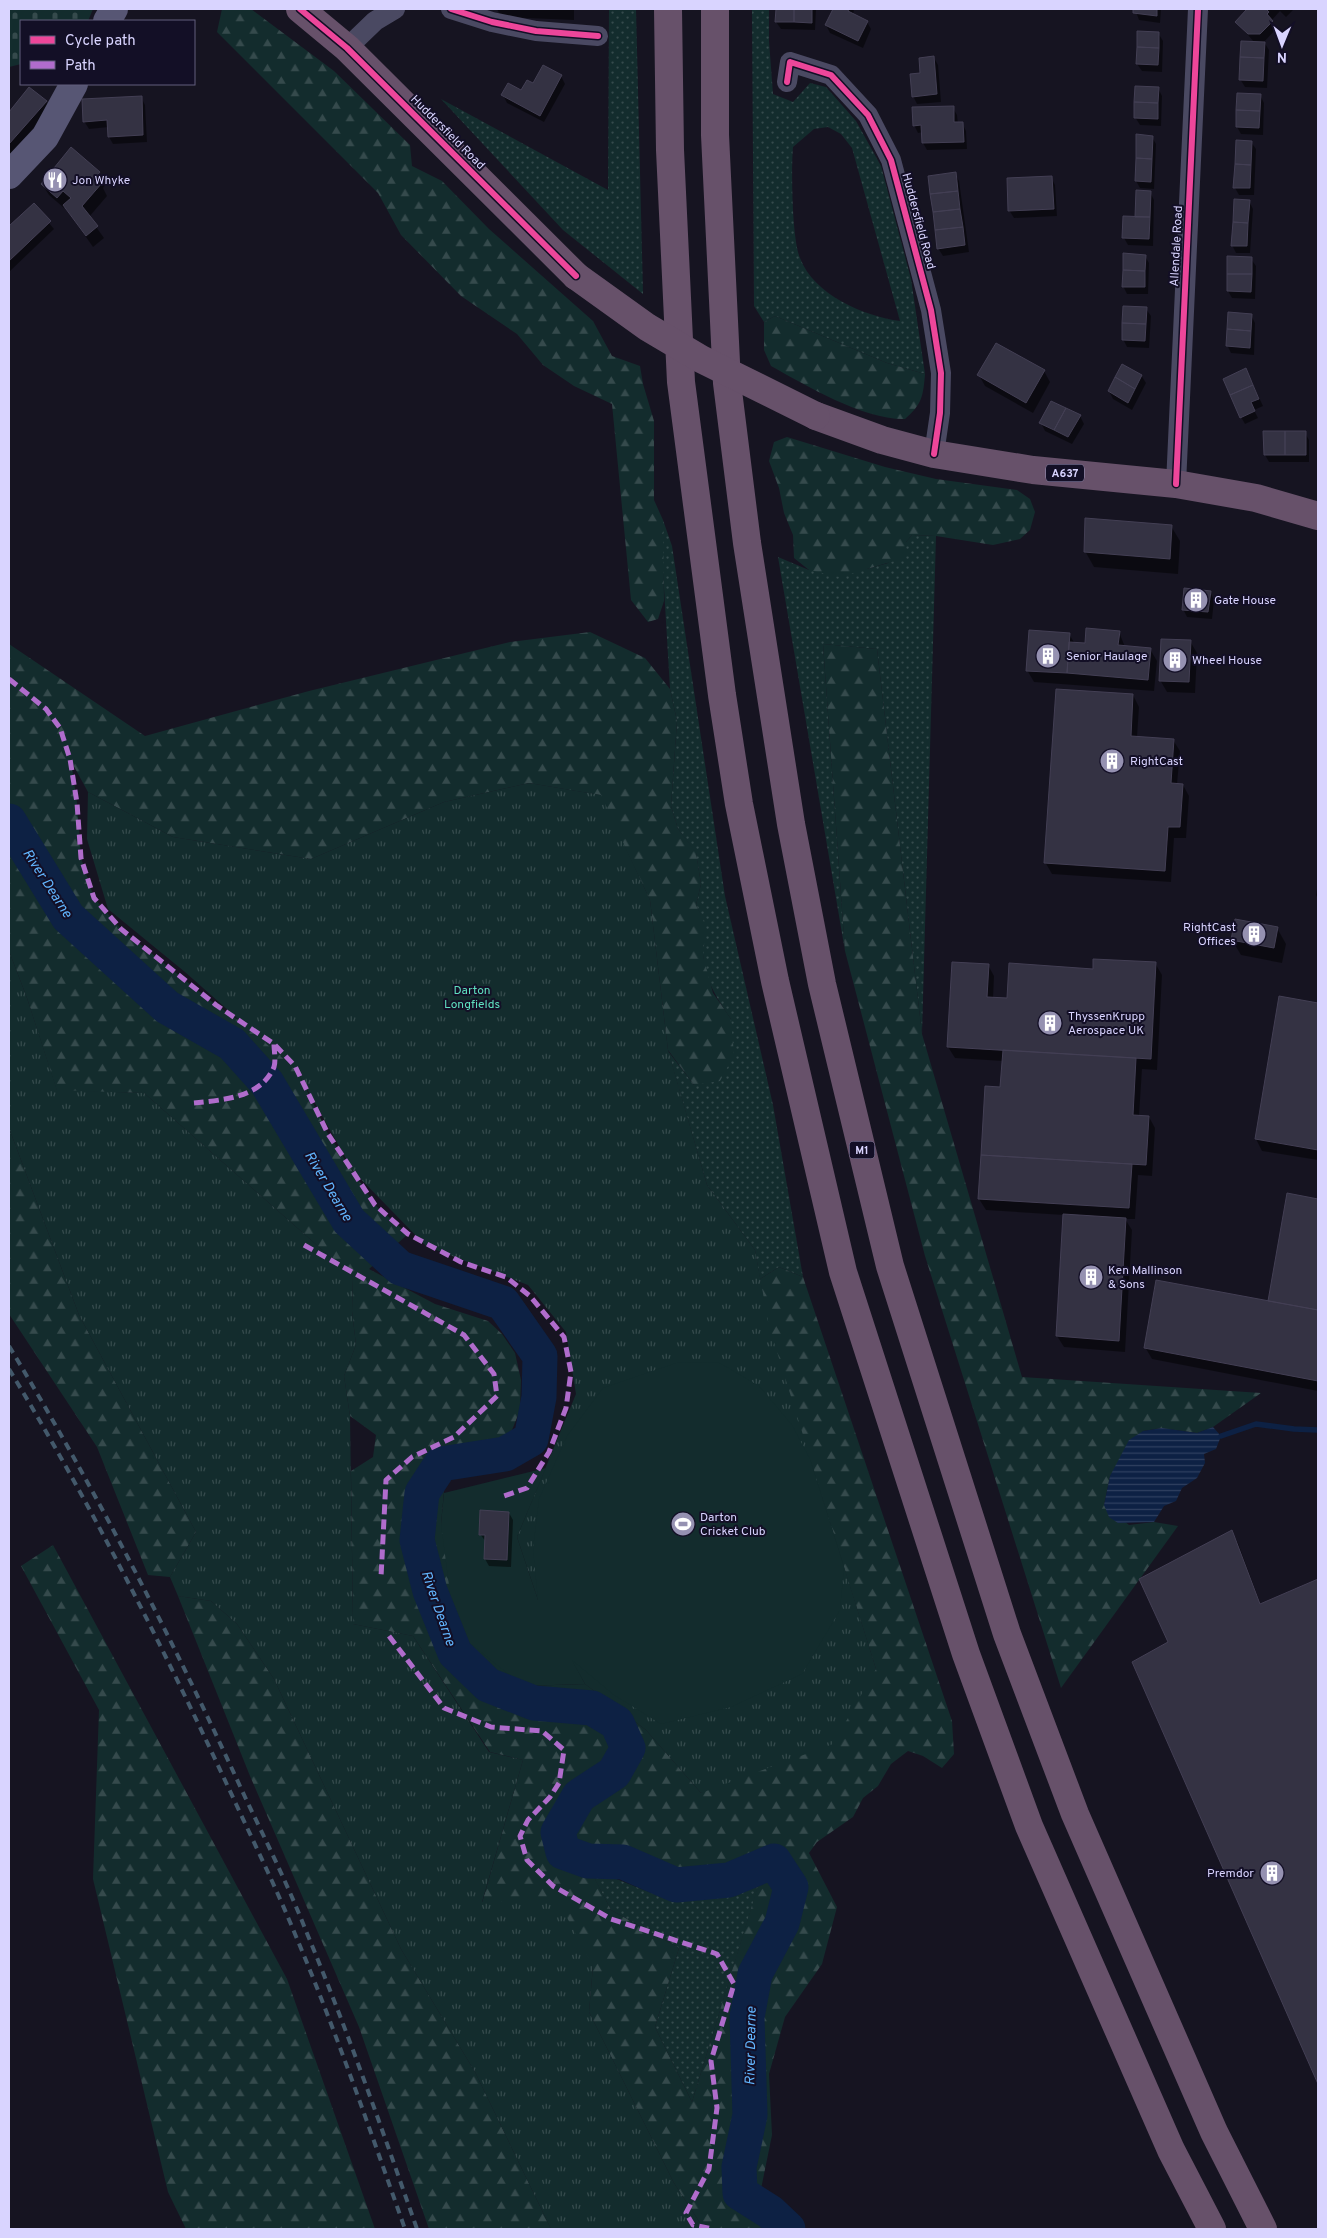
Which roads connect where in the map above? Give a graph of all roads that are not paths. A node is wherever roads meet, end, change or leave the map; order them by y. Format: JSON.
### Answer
{"nodes":[{"id":1,"x":114,"y":9,"type":"edge"},
{"id":2,"x":300,"y":9,"type":"edge"},
{"id":3,"x":395,"y":9,"type":"edge"},
{"id":4,"x":451,"y":9,"type":"edge"},
{"id":5,"x":668,"y":9,"type":"edge"},
{"id":6,"x":715,"y":9,"type":"edge"},
{"id":7,"x":1198,"y":9,"type":"edge"},
{"id":8,"x":108,"y":20,"type":"edge"},
{"id":9,"x":598,"y":36,"type":"dead end"},
{"id":10,"x":347,"y":48,"type":"junction"},
{"id":11,"x":787,"y":82,"type":"dead end"},
{"id":12,"x":73,"y":85,"type":"edge"},
{"id":13,"x":9,"y":175,"type":"edge"},
{"id":14,"x":934,"y":454,"type":"junction"},
{"id":15,"x":1176,"y":484,"type":"junction"},
{"id":16,"x":1318,"y":516,"type":"edge"},
{"id":17,"x":1212,"y":2229,"type":"edge"},
{"id":18,"x":1263,"y":2229,"type":"edge"}],
"edges":[{"from":1,"to":8,"type":"main road"},
{"from":2,"to":10,"type":"highway","name":"Huddersfield Road","number":"A637"},
{"from":3,"to":10,"type":"street"},
{"from":4,"to":9,"type":"street"},
{"from":5,"to":17,"type":"highway"},
{"from":6,"to":18,"type":"highway","number":"M1"},
{"from":7,"to":15,"type":"street","name":"Allendale Road"},
{"from":10,"to":14,"type":"highway","name":"Huddersfield Road","number":"A637","bridge":true},
{"from":11,"to":14,"type":"street","name":"Huddersfield Road"},
{"from":12,"to":13,"type":"main road"},
{"from":14,"to":15,"type":"highway","name":"Huddersfield Road","number":"A637"},
{"from":15,"to":16,"type":"highway","name":"Huddersfield Road","number":"A637"}]}
